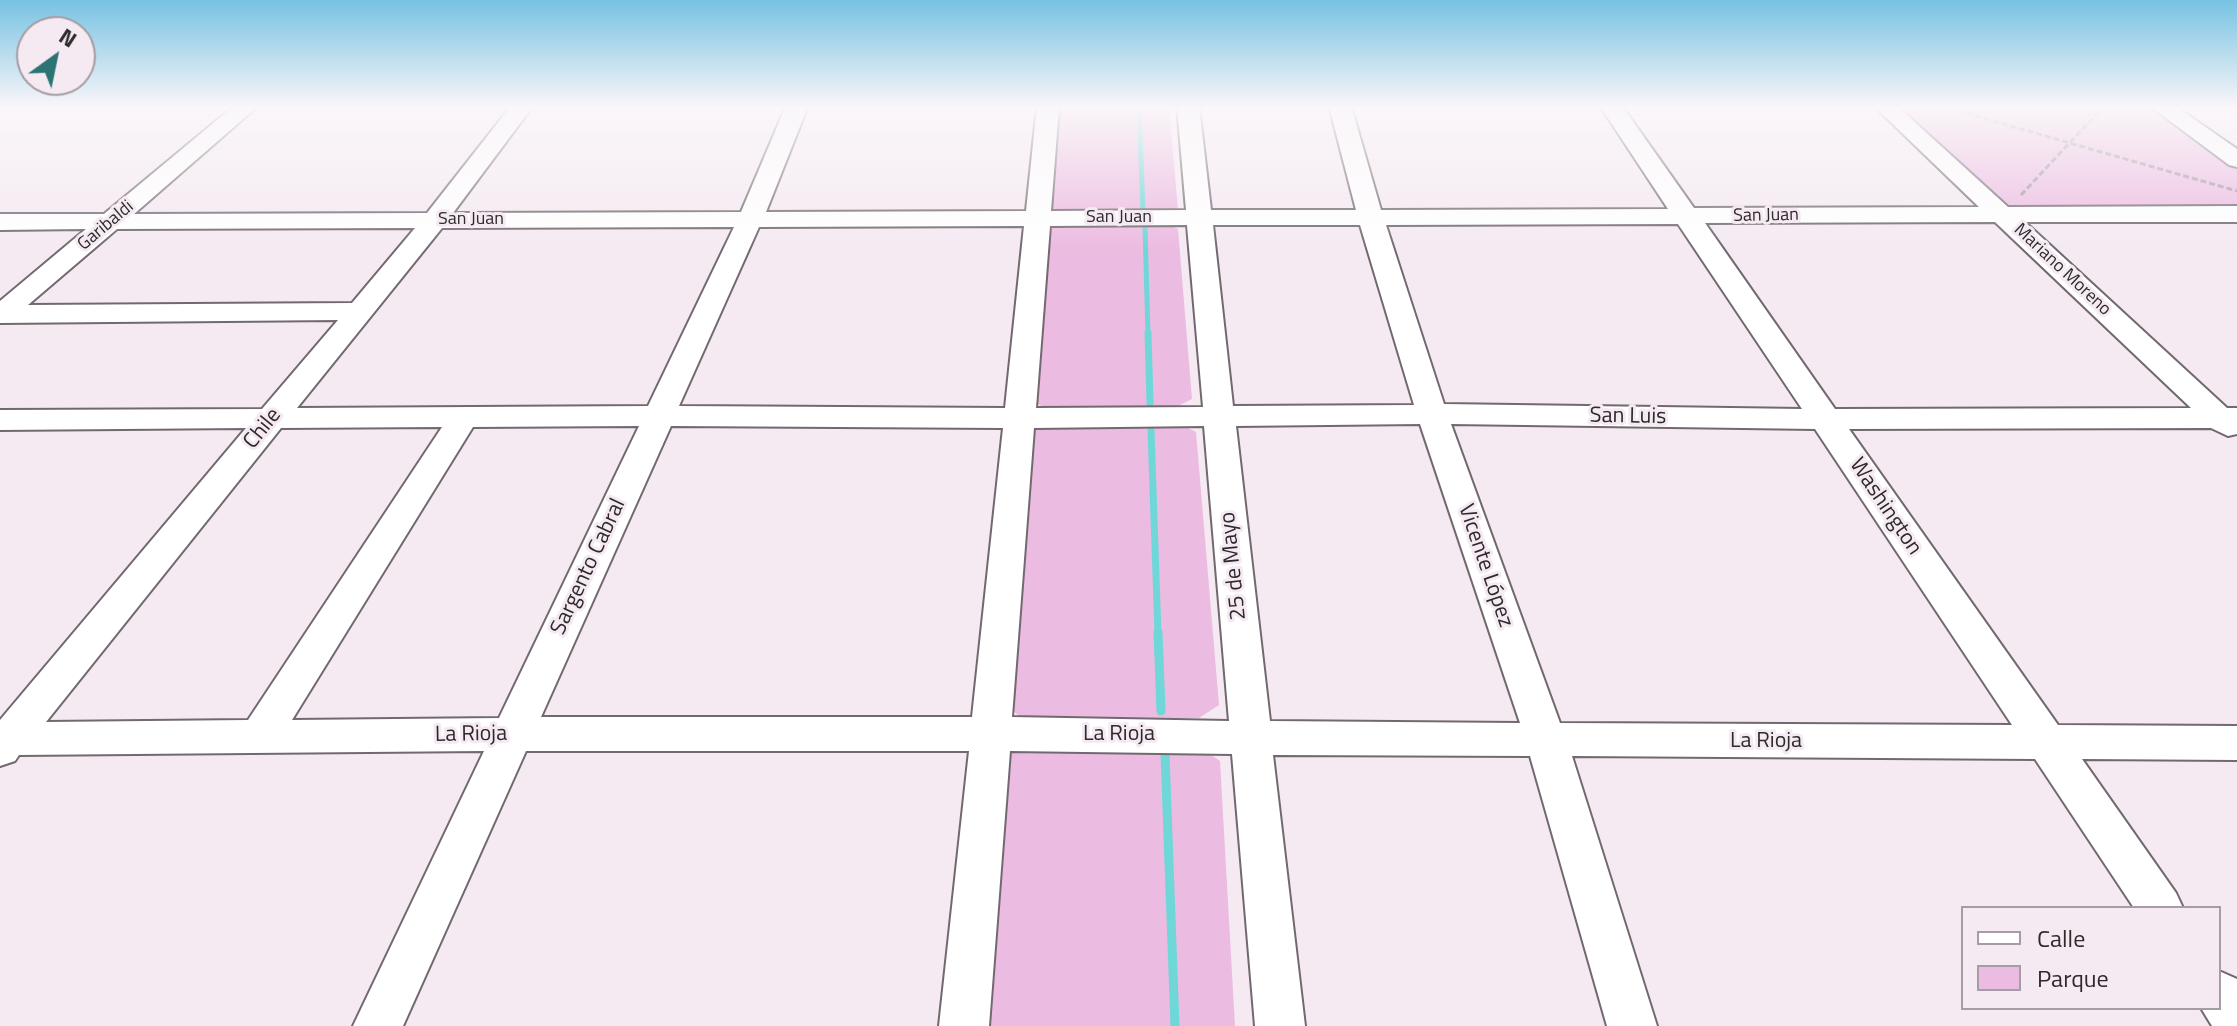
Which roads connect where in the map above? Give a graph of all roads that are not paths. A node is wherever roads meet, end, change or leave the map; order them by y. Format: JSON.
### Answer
{"nodes":[{"id":1,"x":191,"y":154,"type":"edge"},
{"id":2,"x":485,"y":154,"type":"edge"},
{"id":3,"x":777,"y":154,"type":"edge"},
{"id":4,"x":1044,"y":154,"type":"edge"},
{"id":5,"x":1193,"y":154,"type":"edge"},
{"id":6,"x":1353,"y":154,"type":"edge"},
{"id":7,"x":1644,"y":154,"type":"edge"},
{"id":8,"x":1937,"y":154,"type":"edge"},
{"id":9,"x":2003,"y":214,"type":"junction"},
{"id":10,"x":2237,"y":214,"type":"edge"},
{"id":11,"x":1687,"y":217,"type":"junction"},
{"id":12,"x":1199,"y":218,"type":"junction"},
{"id":13,"x":1371,"y":218,"type":"junction"},
{"id":14,"x":750,"y":219,"type":"junction"},
{"id":15,"x":1038,"y":219,"type":"junction"},
{"id":16,"x":435,"y":220,"type":"junction"},
{"id":17,"x":0,"y":222,"type":"edge"},
{"id":18,"x":112,"y":222,"type":"junction"},
{"id":19,"x":360,"y":311,"type":"junction"},
{"id":20,"x":0,"y":314,"type":"edge"},
{"id":21,"x":1432,"y":414,"type":"junction"},
{"id":22,"x":659,"y":416,"type":"junction"},
{"id":23,"x":1219,"y":416,"type":"junction"},
{"id":24,"x":273,"y":417,"type":"junction"},
{"id":25,"x":464,"y":417,"type":"junction"},
{"id":26,"x":1020,"y":418,"type":"junction"},
{"id":27,"x":1825,"y":419,"type":"junction"},
{"id":28,"x":0,"y":420,"type":"edge"},
{"id":29,"x":2231,"y":424,"type":"edge"},
{"id":30,"x":512,"y":734,"type":"junction"},
{"id":31,"x":991,"y":735,"type":"junction"},
{"id":32,"x":259,"y":737,"type":"junction"},
{"id":33,"x":1251,"y":738,"type":"junction"},
{"id":34,"x":1546,"y":740,"type":"junction"},
{"id":35,"x":3,"y":742,"type":"edge"},
{"id":36,"x":2237,"y":743,"type":"edge"},
{"id":37,"x":2047,"y":744,"type":"junction"},
{"id":38,"x":2159,"y":906,"type":"edge"},
{"id":39,"x":2221,"y":997,"type":"edge"},
{"id":40,"x":2237,"y":1020,"type":"edge"},
{"id":41,"x":378,"y":1026,"type":"edge"},
{"id":42,"x":964,"y":1026,"type":"edge"},
{"id":43,"x":1280,"y":1026,"type":"edge"},
{"id":44,"x":1632,"y":1026,"type":"edge"}],
"edges":[{"from":1,"to":18,"type":"street","name":"Garibaldi"},
{"from":2,"to":16,"type":"street","name":"Chile"},
{"from":3,"to":14,"type":"street","name":"Sargento Cabral"},
{"from":4,"to":15,"type":"street"},
{"from":5,"to":12,"type":"street","name":"25 de Mayo"},
{"from":6,"to":13,"type":"street","name":"Vicente López"},
{"from":7,"to":11,"type":"street","name":"Washington"},
{"from":8,"to":9,"type":"street","name":"Mariano Moreno"},
{"from":9,"to":10,"type":"street","name":"San Juan"},
{"from":9,"to":11,"type":"street","name":"San Juan"},
{"from":9,"to":29,"type":"street","name":"Mariano Moreno"},
{"from":11,"to":13,"type":"street","name":"San Juan"},
{"from":11,"to":27,"type":"street","name":"Washington"},
{"from":12,"to":13,"type":"street","name":"San Juan"},
{"from":12,"to":15,"type":"street","name":"San Juan"},
{"from":12,"to":23,"type":"street","name":"25 de Mayo"},
{"from":13,"to":21,"type":"street","name":"Vicente López"},
{"from":14,"to":15,"type":"street","name":"San Juan"},
{"from":14,"to":16,"type":"street","name":"San Juan"},
{"from":14,"to":22,"type":"street","name":"Sargento Cabral"},
{"from":15,"to":26,"type":"street"},
{"from":16,"to":18,"type":"street","name":"San Juan"},
{"from":16,"to":19,"type":"street","name":"Chile"},
{"from":17,"to":18,"type":"street","name":"San Juan"},
{"from":18,"to":20,"type":"street","name":"Garibaldi"},
{"from":19,"to":20,"type":"street"},
{"from":19,"to":24,"type":"street","name":"Chile"},
{"from":21,"to":23,"type":"street","name":"San Luis"},
{"from":21,"to":27,"type":"street","name":"San Luis"},
{"from":21,"to":34,"type":"street","name":"Vicente López"},
{"from":22,"to":25,"type":"street","name":"San Luis"},
{"from":22,"to":26,"type":"street","name":"San Luis"},
{"from":22,"to":30,"type":"street","name":"Sargento Cabral"},
{"from":23,"to":26,"type":"street","name":"San Luis"},
{"from":23,"to":33,"type":"street","name":"25 de Mayo"},
{"from":24,"to":25,"type":"street","name":"San Luis"},
{"from":24,"to":28,"type":"street","name":"San Luis"},
{"from":24,"to":35,"type":"street","name":"Chile"},
{"from":25,"to":32,"type":"street"},
{"from":26,"to":31,"type":"street"},
{"from":27,"to":29,"type":"street","name":"San Luis"},
{"from":27,"to":37,"type":"street","name":"Washington"},
{"from":30,"to":31,"type":"street","name":"La Rioja"},
{"from":30,"to":32,"type":"street","name":"La Rioja"},
{"from":30,"to":41,"type":"street","name":"Sargento Cabral"},
{"from":31,"to":33,"type":"street","name":"La Rioja"},
{"from":31,"to":42,"type":"street"},
{"from":32,"to":35,"type":"street","name":"La Rioja"},
{"from":33,"to":34,"type":"street","name":"La Rioja"},
{"from":33,"to":43,"type":"street","name":"25 de Mayo"},
{"from":34,"to":37,"type":"street","name":"La Rioja"},
{"from":34,"to":44,"type":"street","name":"Vicente López"},
{"from":36,"to":37,"type":"street","name":"La Rioja"},
{"from":37,"to":38,"type":"street","name":"Washington"},
{"from":39,"to":40,"type":"street"}]}
